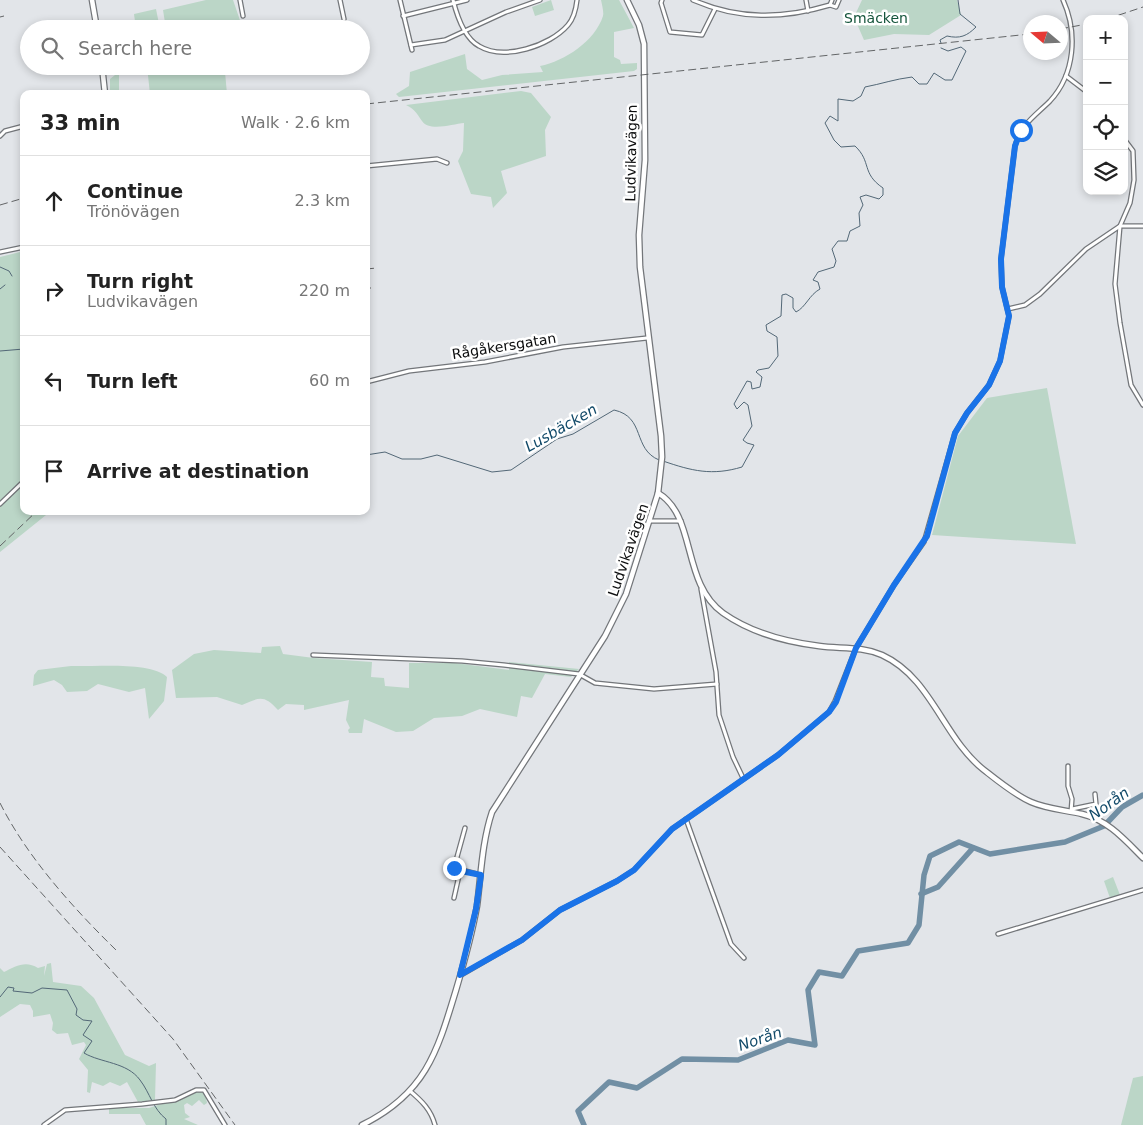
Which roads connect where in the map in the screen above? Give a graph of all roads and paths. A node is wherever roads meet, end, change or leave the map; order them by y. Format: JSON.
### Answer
{"nodes":[{"id":1,"x":92,"y":0,"type":"edge"},
{"id":2,"x":240,"y":0,"type":"edge"},
{"id":3,"x":340,"y":0,"type":"edge"},
{"id":4,"x":400,"y":0,"type":"edge"},
{"id":5,"x":453,"y":0,"type":"edge"},
{"id":6,"x":467,"y":0,"type":"edge"},
{"id":7,"x":540,"y":0,"type":"edge"},
{"id":8,"x":577,"y":0,"type":"edge"},
{"id":9,"x":627,"y":0,"type":"edge"},
{"id":10,"x":662,"y":0,"type":"edge"},
{"id":11,"x":693,"y":0,"type":"edge"},
{"id":12,"x":806,"y":0,"type":"edge"},
{"id":13,"x":832,"y":0,"type":"edge"},
{"id":14,"x":839,"y":0,"type":"edge"},
{"id":15,"x":1063,"y":0,"type":"edge"},
{"id":16,"x":454,"y":5,"type":"junction"},
{"id":17,"x":830,"y":5,"type":"junction"},
{"id":18,"x":715,"y":9,"type":"junction"},
{"id":19,"x":808,"y":11,"type":"junction"},
{"id":20,"x":242,"y":16,"type":"dead end"},
{"id":21,"x":403,"y":16,"type":"junction"},
{"id":22,"x":95,"y":20,"type":"edge"},
{"id":23,"x":344,"y":20,"type":"dead end"},
{"id":24,"x":464,"y":31,"type":"junction"},
{"id":25,"x":411,"y":45,"type":"junction"},
{"id":26,"x":412,"y":50,"type":"dead end"},
{"id":27,"x":103,"y":75,"type":"edge"},
{"id":28,"x":1066,"y":76,"type":"junction"},
{"id":29,"x":1083,"y":89,"type":"edge"},
{"id":30,"x":105,"y":90,"type":"edge"},
{"id":31,"x":20,"y":127,"type":"edge"},
{"id":32,"x":0,"y":136,"type":"edge"},
{"id":33,"x":1128,"y":144,"type":"edge"},
{"id":34,"x":446,"y":163,"type":"dead end"},
{"id":35,"x":370,"y":166,"type":"edge"},
{"id":36,"x":1120,"y":226,"type":"junction"},
{"id":37,"x":1143,"y":226,"type":"edge"},
{"id":38,"x":20,"y":248,"type":"edge"},
{"id":39,"x":0,"y":252,"type":"edge"},
{"id":40,"x":1008,"y":309,"type":"junction"},
{"id":41,"x":647,"y":338,"type":"junction"},
{"id":42,"x":370,"y":381,"type":"edge"},
{"id":43,"x":1143,"y":405,"type":"edge"},
{"id":44,"x":20,"y":485,"type":"edge"},
{"id":45,"x":658,"y":493,"type":"junction"},
{"id":46,"x":0,"y":504,"type":"edge"},
{"id":47,"x":650,"y":521,"type":"junction"},
{"id":48,"x":681,"y":521,"type":"junction"},
{"id":49,"x":701,"y":588,"type":"junction"},
{"id":50,"x":856,"y":648,"type":"junction"},
{"id":51,"x":313,"y":655,"type":"dead end"},
{"id":52,"x":579,"y":674,"type":"junction"},
{"id":53,"x":717,"y":684,"type":"junction"},
{"id":54,"x":1068,"y":766,"type":"dead end"},
{"id":55,"x":743,"y":778,"type":"junction"},
{"id":56,"x":1095,"y":794,"type":"dead end"},
{"id":57,"x":1071,"y":811,"type":"junction"},
{"id":58,"x":686,"y":818,"type":"junction"},
{"id":59,"x":464,"y":828,"type":"dead end"},
{"id":60,"x":1143,"y":858,"type":"edge"},
{"id":61,"x":460,"y":871,"type":"junction"},
{"id":62,"x":481,"y":875,"type":"junction"},
{"id":63,"x":1143,"y":890,"type":"edge"},
{"id":64,"x":454,"y":898,"type":"dead end"},
{"id":65,"x":998,"y":934,"type":"dead end"},
{"id":66,"x":744,"y":958,"type":"dead end"},
{"id":67,"x":460,"y":975,"type":"junction"},
{"id":68,"x":410,"y":1091,"type":"junction"},
{"id":69,"x":44,"y":1125,"type":"edge"},
{"id":70,"x":225,"y":1125,"type":"edge"},
{"id":71,"x":362,"y":1125,"type":"edge"},
{"id":72,"x":435,"y":1125,"type":"edge"}],
"edges":[{"from":1,"to":22,"type":"street"},
{"from":2,"to":20,"type":"street"},
{"from":3,"to":23,"type":"street"},
{"from":4,"to":21,"type":"street"},
{"from":5,"to":16,"type":"street"},
{"from":6,"to":16,"type":"street"},
{"from":7,"to":24,"type":"street"},
{"from":8,"to":24,"type":"street"},
{"from":9,"to":41,"type":"street","name":"Ludvikavägen"},
{"from":10,"to":18,"type":"street"},
{"from":11,"to":18,"type":"street"},
{"from":12,"to":19,"type":"street"},
{"from":13,"to":17,"type":"street"},
{"from":14,"to":17,"type":"street"},
{"from":15,"to":28,"type":"street"},
{"from":16,"to":21,"type":"street"},
{"from":16,"to":24,"type":"street"},
{"from":17,"to":19,"type":"street"},
{"from":18,"to":19,"type":"street"},
{"from":21,"to":25,"type":"street"},
{"from":24,"to":25,"type":"street"},
{"from":25,"to":26,"type":"street"},
{"from":27,"to":30,"type":"street"},
{"from":28,"to":29,"type":"street"},
{"from":28,"to":40,"type":"street"},
{"from":31,"to":32,"type":"street"},
{"from":33,"to":36,"type":"street"},
{"from":34,"to":35,"type":"street"},
{"from":36,"to":37,"type":"street"},
{"from":36,"to":40,"type":"street"},
{"from":36,"to":43,"type":"street"},
{"from":38,"to":39,"type":"street"},
{"from":40,"to":50,"type":"street"},
{"from":41,"to":42,"type":"street","name":"Rågåkersgatan"},
{"from":41,"to":45,"type":"street","name":"Ludvikavägen"},
{"from":44,"to":46,"type":"street"},
{"from":45,"to":47,"type":"street","name":"Ludvikavägen"},
{"from":45,"to":48,"type":"street"},
{"from":47,"to":48,"type":"street"},
{"from":47,"to":52,"type":"street","name":"Ludvikavägen"},
{"from":48,"to":49,"type":"street"},
{"from":49,"to":50,"type":"street"},
{"from":49,"to":53,"type":"street"},
{"from":50,"to":55,"type":"street"},
{"from":50,"to":57,"type":"street"},
{"from":51,"to":52,"type":"street"},
{"from":52,"to":53,"type":"street"},
{"from":52,"to":62,"type":"street","name":"Ludvikavägen"},
{"from":53,"to":55,"type":"street"},
{"from":54,"to":57,"type":"street"},
{"from":55,"to":58,"type":"street"},
{"from":56,"to":57,"type":"street"},
{"from":57,"to":60,"type":"street"},
{"from":58,"to":66,"type":"street"},
{"from":58,"to":67,"type":"street"},
{"from":59,"to":61,"type":"street"},
{"from":61,"to":62,"type":"street"},
{"from":61,"to":64,"type":"street"},
{"from":62,"to":67,"type":"street","name":"Ludvikavägen"},
{"from":63,"to":65,"type":"street"},
{"from":67,"to":68,"type":"street","name":"Ludvikavägen"},
{"from":68,"to":71,"type":"street","name":"Ludvikavägen"},
{"from":68,"to":72,"type":"street"},
{"from":69,"to":70,"type":"street"}]}
